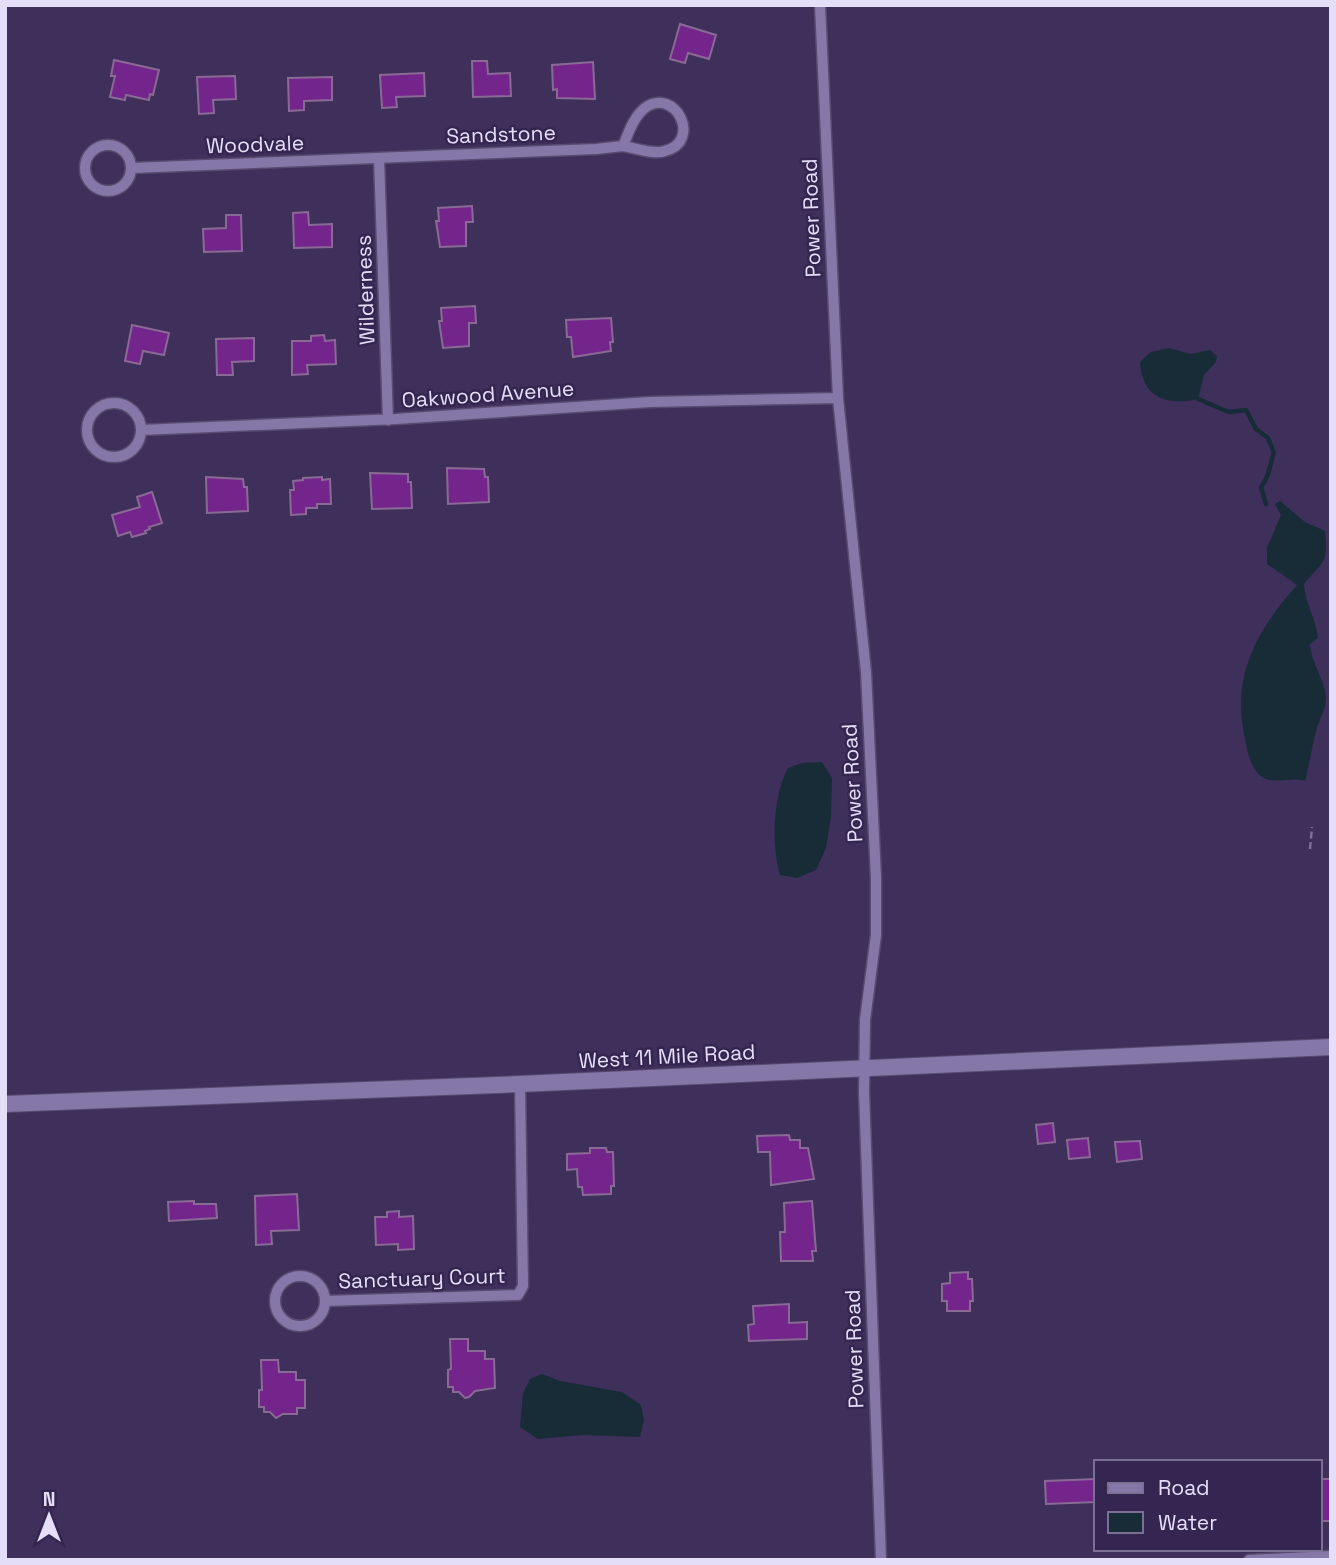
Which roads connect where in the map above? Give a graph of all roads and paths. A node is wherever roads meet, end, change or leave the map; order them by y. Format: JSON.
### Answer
{"nodes":[{"id":1,"x":820,"y":5,"type":"edge"},
{"id":2,"x":623,"y":146,"type":"junction"},
{"id":3,"x":379,"y":158,"type":"junction"},
{"id":4,"x":132,"y":168,"type":"junction"},
{"id":5,"x":838,"y":398,"type":"junction"},
{"id":6,"x":388,"y":420,"type":"junction"},
{"id":7,"x":141,"y":430,"type":"junction"},
{"id":8,"x":1312,"y":829,"type":"dead end"},
{"id":9,"x":1310,"y":849,"type":"dead end"},
{"id":10,"x":1331,"y":1047,"type":"edge"},
{"id":11,"x":864,"y":1068,"type":"junction"},
{"id":12,"x":520,"y":1084,"type":"junction"},
{"id":13,"x":5,"y":1104,"type":"edge"},
{"id":14,"x":325,"y":1301,"type":"junction"},
{"id":15,"x":1331,"y":1556,"type":"edge"},
{"id":16,"x":881,"y":1560,"type":"edge"},
{"id":17,"x":1249,"y":1560,"type":"edge"}],
"edges":[{"from":1,"to":5,"type":"street","name":"Power Road"},
{"from":2,"to":2,"type":"street","name":"Sandstone"},
{"from":2,"to":3,"type":"street","name":"Sandstone"},
{"from":3,"to":4,"type":"street","name":"Woodvale"},
{"from":3,"to":6,"type":"street","name":"Wilderness"},
{"from":4,"to":4,"type":"street"},
{"from":5,"to":6,"type":"street","name":"Oakwood Avenue"},
{"from":5,"to":11,"type":"street","name":"Power Road"},
{"from":6,"to":7,"type":"street","name":"Oakwood Avenue"},
{"from":7,"to":7,"type":"street"},
{"from":8,"to":9,"type":"path"},
{"from":10,"to":11,"type":"street","name":"West 11 Mile Road"},
{"from":11,"to":12,"type":"street","name":"West 11 Mile Road"},
{"from":11,"to":16,"type":"street","name":"Power Road"},
{"from":12,"to":13,"type":"street","name":"West 11 Mile Road"},
{"from":12,"to":14,"type":"street","name":"Sanctuary Court"},
{"from":14,"to":14,"type":"street"},
{"from":15,"to":17,"type":"street"}]}
